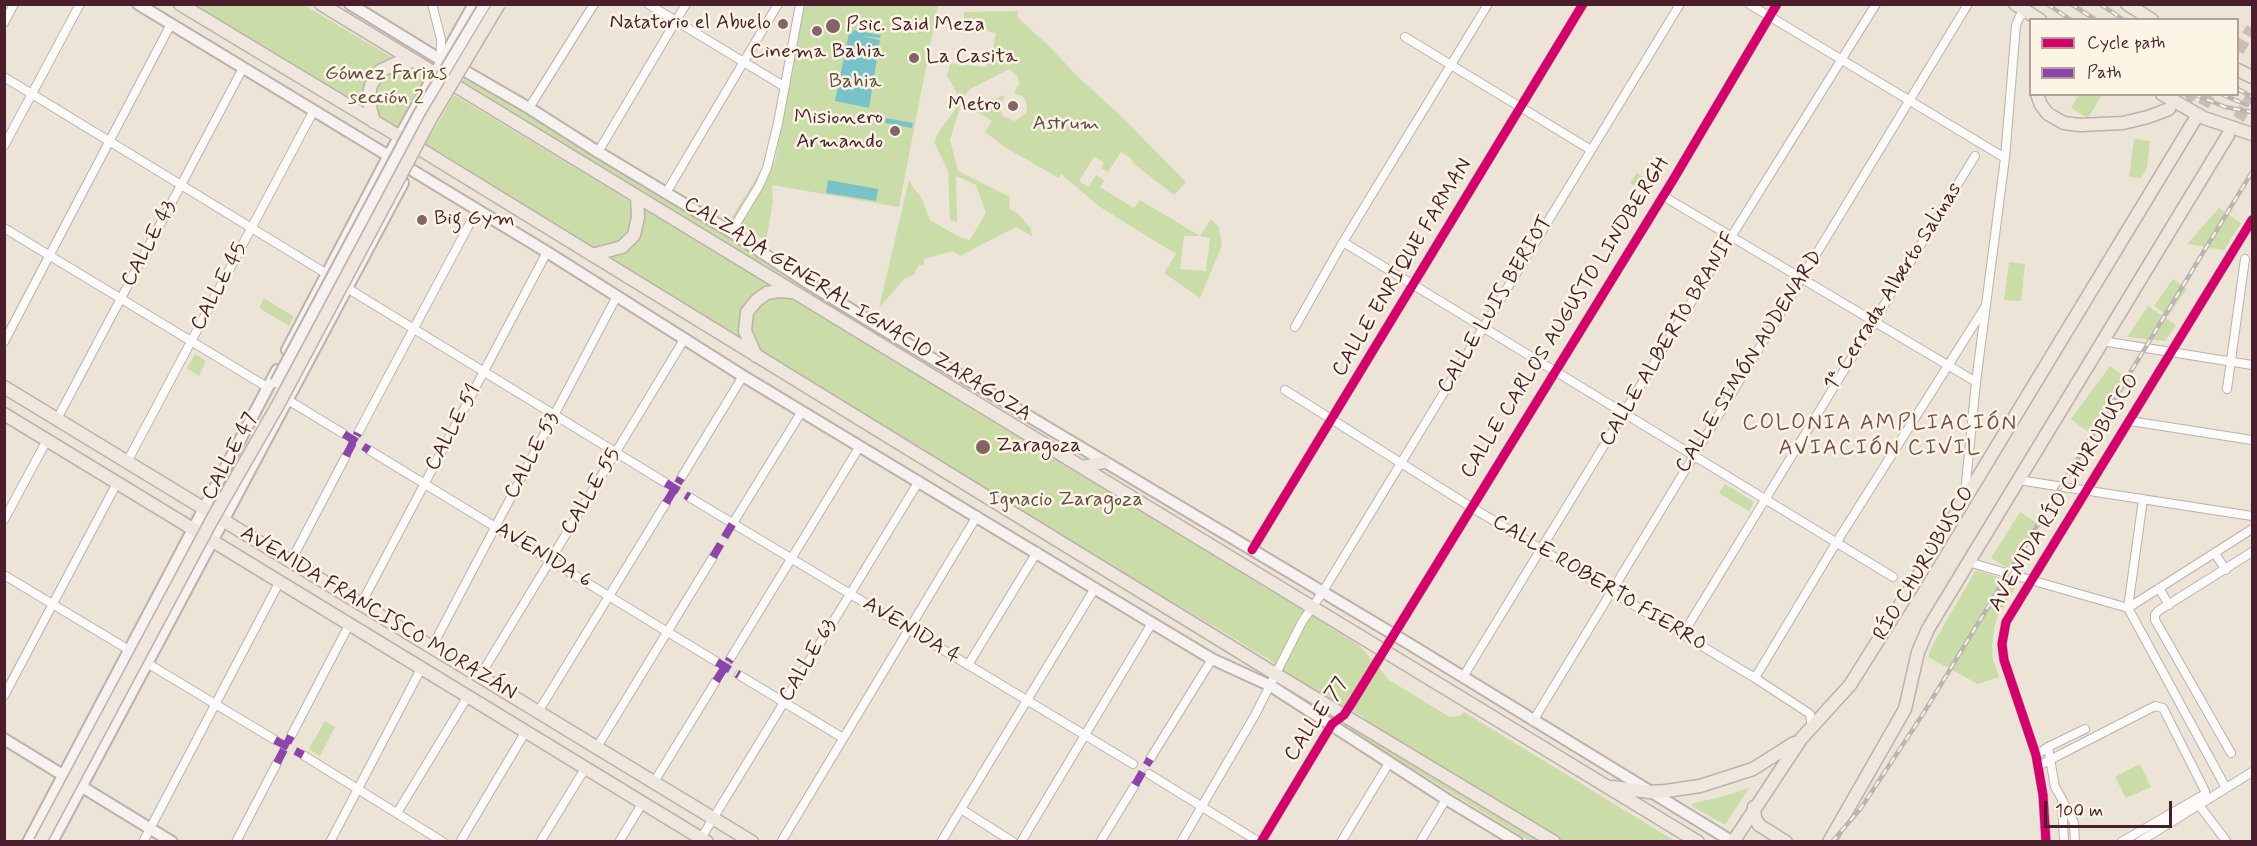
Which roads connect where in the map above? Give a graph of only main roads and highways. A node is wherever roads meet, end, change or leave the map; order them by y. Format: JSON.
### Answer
{"nodes":[{"id":1,"x":138,"y":4,"type":"edge"},
{"id":2,"x":180,"y":4,"type":"edge"},
{"id":3,"x":321,"y":4,"type":"edge"},
{"id":4,"x":350,"y":4,"type":"edge"},
{"id":5,"x":474,"y":4,"type":"edge"},
{"id":6,"x":485,"y":4,"type":"edge"},
{"id":7,"x":499,"y":4,"type":"edge"},
{"id":8,"x":505,"y":4,"type":"edge"},
{"id":9,"x":2015,"y":4,"type":"edge"},
{"id":10,"x":2127,"y":4,"type":"edge"},
{"id":11,"x":2037,"y":18,"type":"edge"},
{"id":12,"x":2149,"y":18,"type":"edge"},
{"id":13,"x":460,"y":27,"type":"junction"},
{"id":14,"x":483,"y":40,"type":"junction"},
{"id":15,"x":441,"y":60,"type":"junction"},
{"id":16,"x":415,"y":61,"type":"junction"},
{"id":17,"x":2239,"y":70,"type":"edge"},
{"id":18,"x":465,"y":71,"type":"junction"},
{"id":19,"x":434,"y":73,"type":"junction"},
{"id":20,"x":2253,"y":77,"type":"edge"},
{"id":21,"x":455,"y":87,"type":"junction"},
{"id":22,"x":2038,"y":96,"type":"edge"},
{"id":23,"x":2166,"y":96,"type":"edge"},
{"id":24,"x":2169,"y":108,"type":"tunnel mouth"},
{"id":25,"x":2194,"y":121,"type":"tunnel mouth"},
{"id":26,"x":374,"y":122,"type":"junction"},
{"id":27,"x":2253,"y":134,"type":"edge"},
{"id":28,"x":2228,"y":135,"type":"tunnel mouth"},
{"id":29,"x":399,"y":137,"type":"junction"},
{"id":30,"x":420,"y":149,"type":"junction"},
{"id":31,"x":388,"y":157,"type":"junction"},
{"id":32,"x":410,"y":169,"type":"junction"},
{"id":33,"x":371,"y":189,"type":"junction"},
{"id":34,"x":637,"y":197,"type":"junction"},
{"id":35,"x":394,"y":201,"type":"junction"},
{"id":36,"x":592,"y":255,"type":"junction"},
{"id":37,"x":793,"y":292,"type":"junction"},
{"id":38,"x":756,"y":357,"type":"junction"},
{"id":39,"x":272,"y":385,"type":"junction"},
{"id":40,"x":4,"y":387,"type":"edge"},
{"id":41,"x":4,"y":414,"type":"edge"},
{"id":42,"x":1105,"y":462,"type":"junction"},
{"id":43,"x":1082,"y":467,"type":"junction"},
{"id":44,"x":1106,"y":482,"type":"junction"},
{"id":45,"x":204,"y":508,"type":"junction"},
{"id":46,"x":223,"y":520,"type":"junction"},
{"id":47,"x":194,"y":528,"type":"junction"},
{"id":48,"x":213,"y":539,"type":"junction"},
{"id":49,"x":1274,"y":681,"type":"junction"},
{"id":50,"x":4,"y":739,"type":"edge"},
{"id":51,"x":1801,"y":739,"type":"junction"},
{"id":52,"x":63,"y":775,"type":"junction"},
{"id":53,"x":1603,"y":784,"type":"junction"},
{"id":54,"x":81,"y":786,"type":"junction"},
{"id":55,"x":1648,"y":792,"type":"junction"},
{"id":56,"x":1754,"y":807,"type":"junction"},
{"id":57,"x":1504,"y":838,"type":"edge"},
{"id":58,"x":703,"y":840,"type":"edge"},
{"id":59,"x":28,"y":842,"type":"edge"},
{"id":60,"x":40,"y":842,"type":"edge"},
{"id":61,"x":52,"y":842,"type":"edge"},
{"id":62,"x":172,"y":842,"type":"edge"},
{"id":63,"x":752,"y":842,"type":"edge"},
{"id":64,"x":1517,"y":842,"type":"edge"},
{"id":65,"x":1554,"y":842,"type":"edge"},
{"id":66,"x":1698,"y":842,"type":"edge"},
{"id":67,"x":1733,"y":842,"type":"edge"},
{"id":68,"x":1786,"y":842,"type":"edge"},
{"id":69,"x":1828,"y":842,"type":"edge"}],
"edges":[{"from":1,"to":31,"type":"main road"},
{"from":2,"to":26,"type":"main road"},
{"from":3,"to":16,"type":"main road","name":"CALZADA GENERAL IGNACIO ZARAGOZA"},
{"from":4,"to":15,"type":"main road","name":"CALZADA GENERAL IGNACIO ZARAGOZA"},
{"from":5,"to":13,"type":"main road","name":"CALLE 47"},
{"from":6,"to":39,"type":"main road","bridge":true},
{"from":7,"to":60,"type":"main road","bridge":true},
{"from":8,"to":14,"type":"main road","name":"CALLE 47"},
{"from":9,"to":11,"type":"main road"},
{"from":10,"to":12,"type":"main road"},
{"from":13,"to":14,"type":"main road"},
{"from":13,"to":15,"type":"main road","name":"CALLE 47"},
{"from":14,"to":18,"type":"main road","name":"CALLE 47"},
{"from":15,"to":18,"type":"main road","name":"CALZADA GENERAL IGNACIO ZARAGOZA"},
{"from":15,"to":19,"type":"main road","name":"CALLE 47"},
{"from":16,"to":19,"type":"main road","name":"CALZADA GENERAL IGNACIO ZARAGOZA"},
{"from":16,"to":26,"type":"main road"},
{"from":17,"to":20,"type":"main road"},
{"from":18,"to":21,"type":"main road","name":"CALLE 47"},
{"from":18,"to":42,"type":"main road","name":"CALZADA GENERAL IGNACIO ZARAGOZA"},
{"from":19,"to":21,"type":"main road","name":"CALZADA GENERAL IGNACIO ZARAGOZA"},
{"from":19,"to":29,"type":"main road","name":"CALLE 47"},
{"from":21,"to":30,"type":"main road","name":"CALLE 47"},
{"from":21,"to":34,"type":"main road","name":"CALZADA GENERAL IGNACIO ZARAGOZA"},
{"from":22,"to":24,"type":"main road"},
{"from":23,"to":27,"type":"main road"},
{"from":25,"to":51,"type":"main road","name":"RÍO CHURUBUSCO"},
{"from":26,"to":29,"type":"main road"},
{"from":28,"to":69,"type":"main road","name":"RÍO CHURUBUSCO"},
{"from":29,"to":30,"type":"main road"},
{"from":29,"to":31,"type":"main road","name":"CALLE 47"},
{"from":30,"to":32,"type":"main road","name":"CALLE 47"},
{"from":30,"to":36,"type":"main road"},
{"from":31,"to":32,"type":"main road"},
{"from":31,"to":33,"type":"main road","name":"CALLE 47"},
{"from":32,"to":35,"type":"main road","name":"CALLE 47"},
{"from":32,"to":49,"type":"main road"},
{"from":33,"to":35,"type":"main road"},
{"from":33,"to":39,"type":"main road","name":"CALLE 47"},
{"from":34,"to":36,"type":"main road"},
{"from":34,"to":37,"type":"main road","name":"CALZADA GENERAL IGNACIO ZARAGOZA"},
{"from":35,"to":46,"type":"main road","name":"CALLE 47"},
{"from":36,"to":38,"type":"main road"},
{"from":37,"to":38,"type":"main road"},
{"from":37,"to":43,"type":"main road","name":"CALZADA GENERAL IGNACIO ZARAGOZA"},
{"from":38,"to":49,"type":"main road"},
{"from":39,"to":45,"type":"main road","name":"CALLE 47"},
{"from":40,"to":45,"type":"main road","name":"AVENIDA FRANCISCO MORAZÁN"},
{"from":41,"to":47,"type":"main road","name":"AVENIDA FRANCISCO MORAZÁN"},
{"from":42,"to":43,"type":"main road"},
{"from":42,"to":44,"type":"main road"},
{"from":42,"to":55,"type":"main road","name":"CALZADA GENERAL IGNACIO ZARAGOZA"},
{"from":43,"to":44,"type":"main road","name":"CALZADA GENERAL IGNACIO ZARAGOZA"},
{"from":44,"to":53,"type":"main road","name":"CALZADA GENERAL IGNACIO ZARAGOZA"},
{"from":45,"to":46,"type":"main road","name":"AVENIDA FRANCISCO MORAZÁN"},
{"from":45,"to":47,"type":"main road","name":"CALLE 47"},
{"from":46,"to":48,"type":"main road","name":"CALLE 47"},
{"from":46,"to":63,"type":"main road","name":"AVENIDA FRANCISCO MORAZÁN"},
{"from":47,"to":48,"type":"main road","name":"AVENIDA FRANCISCO MORAZÁN"},
{"from":47,"to":52,"type":"main road","name":"CALLE 47"},
{"from":48,"to":54,"type":"main road","name":"CALLE 47"},
{"from":48,"to":58,"type":"main road","name":"AVENIDA FRANCISCO MORAZÁN"},
{"from":49,"to":57,"type":"main road"},
{"from":49,"to":65,"type":"main road"},
{"from":50,"to":52,"type":"main road"},
{"from":51,"to":55,"type":"main road"},
{"from":51,"to":56,"type":"main road","name":"RÍO CHURUBUSCO"},
{"from":52,"to":54,"type":"main road"},
{"from":52,"to":59,"type":"main road","name":"CALLE 47"},
{"from":53,"to":55,"type":"main road"},
{"from":53,"to":66,"type":"main road","name":"CALZADA GENERAL IGNACIO ZARAGOZA"},
{"from":54,"to":61,"type":"main road","name":"CALLE 47"},
{"from":54,"to":62,"type":"main road"},
{"from":55,"to":67,"type":"main road","name":"CALZADA GENERAL IGNACIO ZARAGOZA"},
{"from":56,"to":67,"type":"main road","name":"RÍO CHURUBUSCO"},
{"from":56,"to":68,"type":"main road"},
{"from":57,"to":64,"type":"main road"}]}
